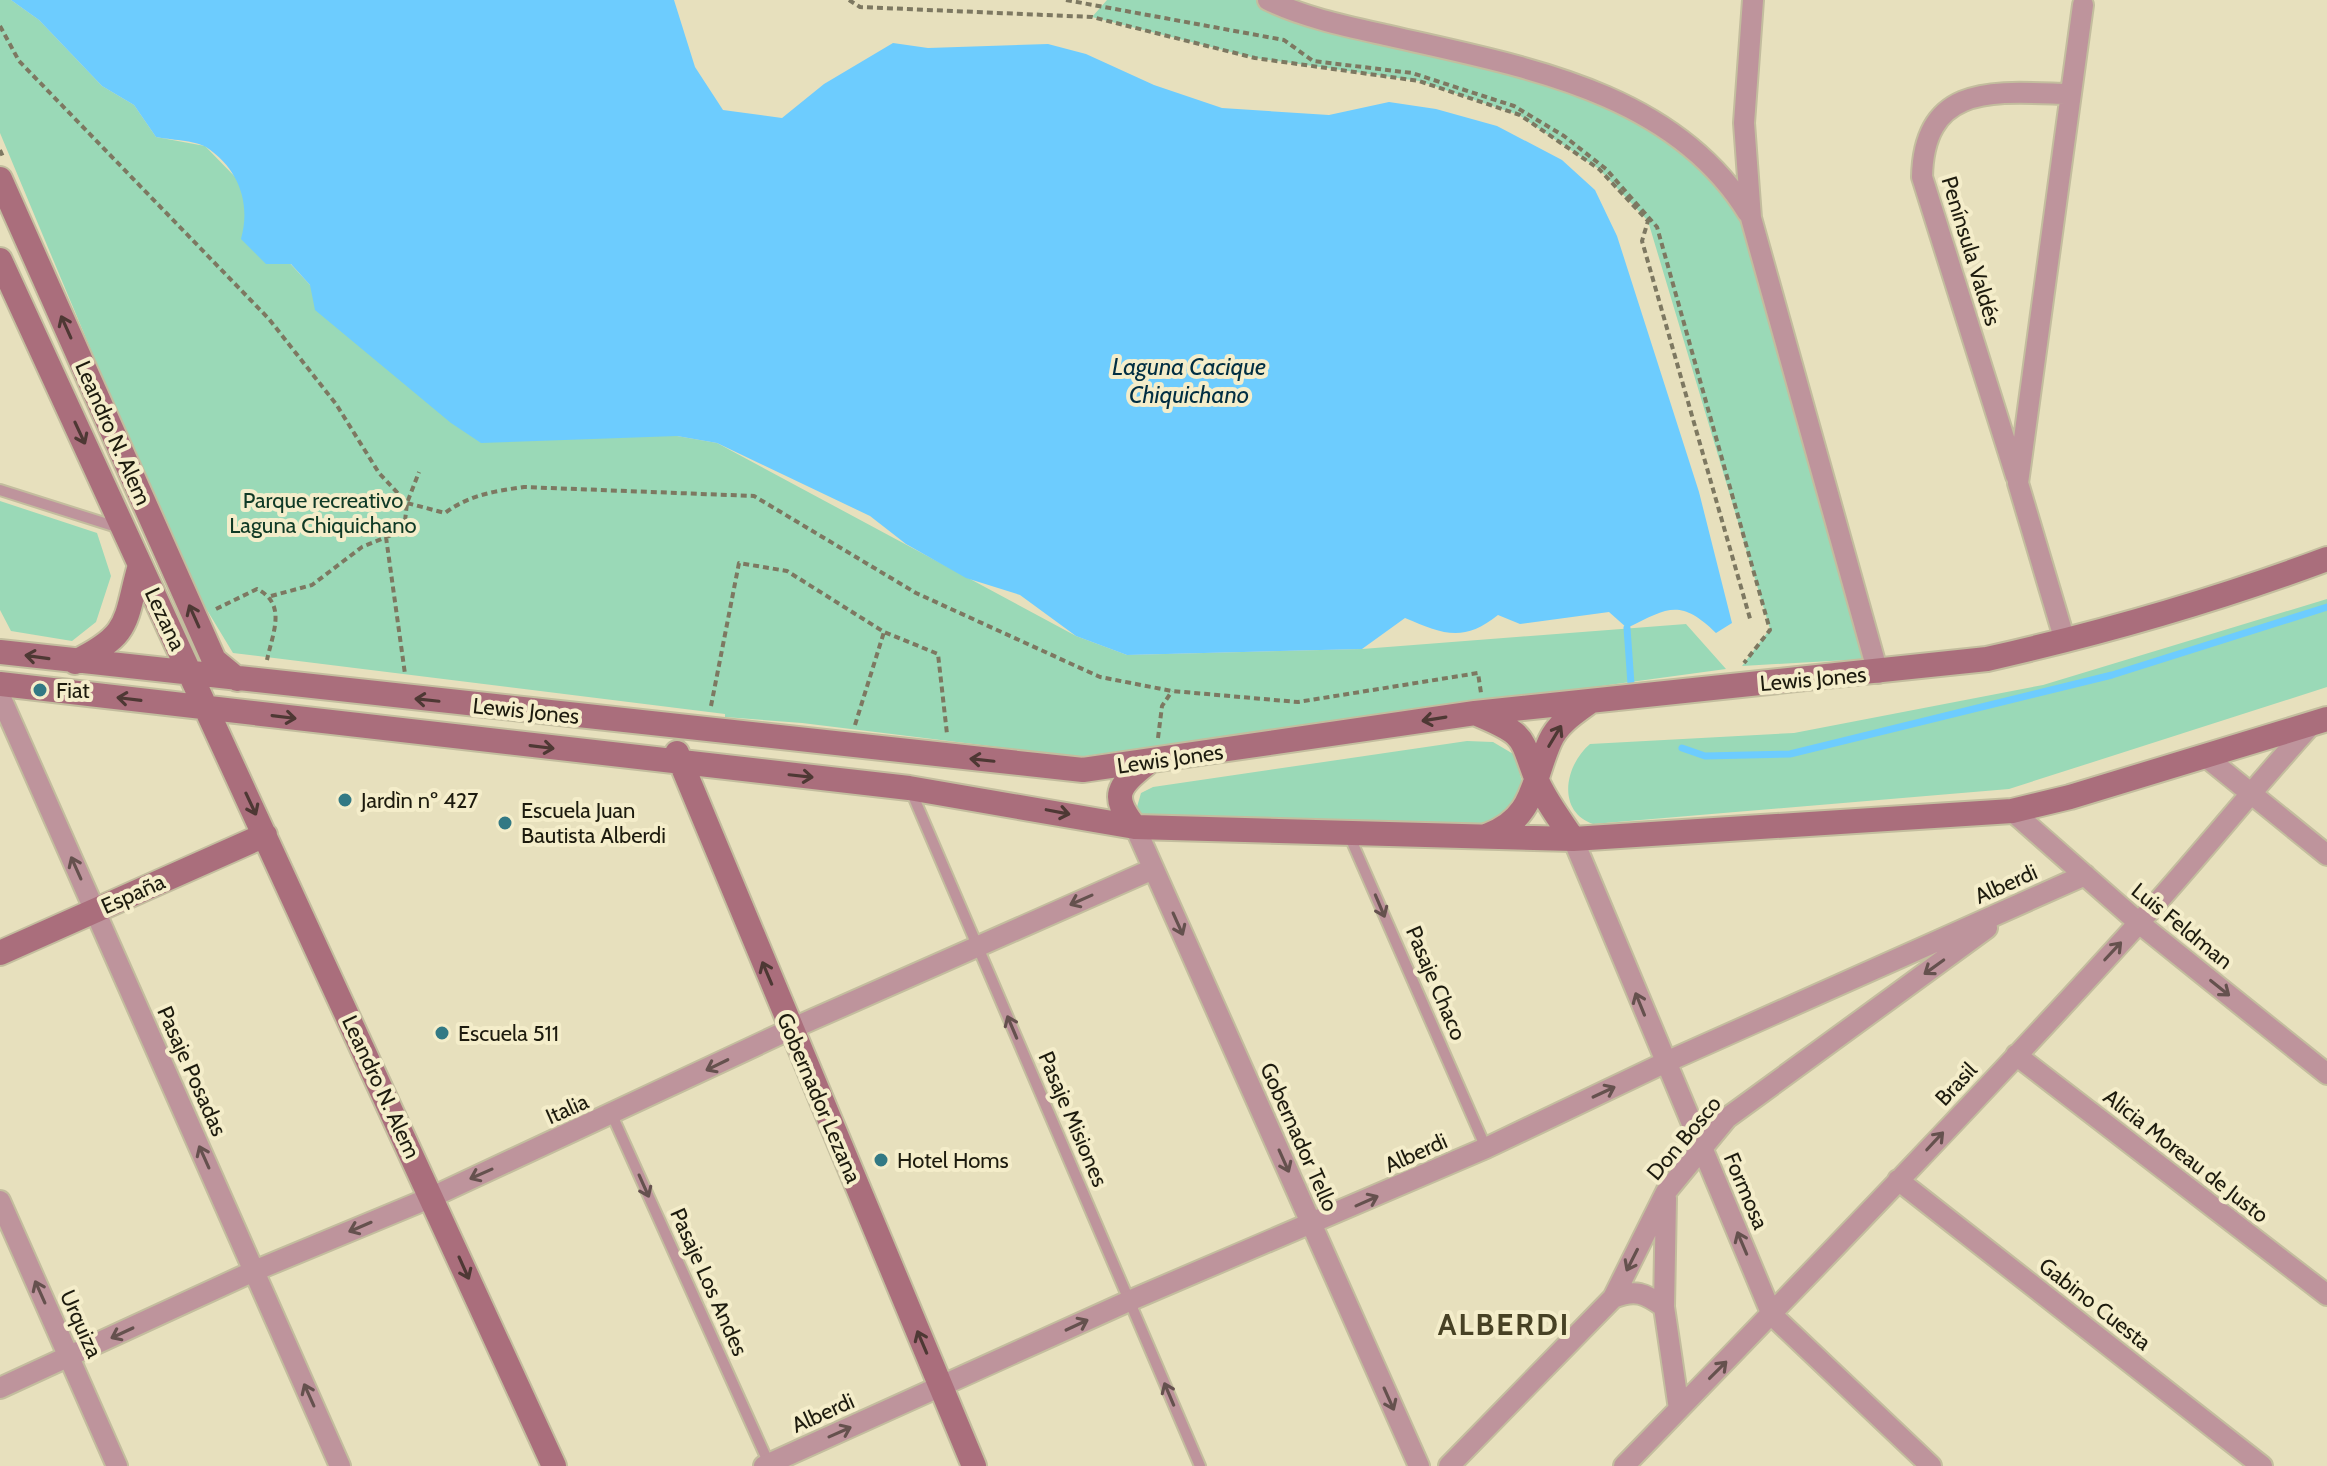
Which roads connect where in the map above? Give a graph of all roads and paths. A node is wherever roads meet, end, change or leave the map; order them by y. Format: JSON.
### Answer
{"nodes":[{"id":1,"x":849,"y":0,"type":"edge"},
{"id":2,"x":1066,"y":0,"type":"edge"},
{"id":3,"x":1268,"y":0,"type":"edge"},
{"id":4,"x":1753,"y":0,"type":"edge"},
{"id":5,"x":2083,"y":5,"type":"dead end"},
{"id":6,"x":0,"y":26,"type":"edge"},
{"id":7,"x":2068,"y":94,"type":"junction"},
{"id":8,"x":0,"y":150,"type":"edge"},
{"id":9,"x":3,"y":172,"type":"edge"},
{"id":10,"x":1751,"y":218,"type":"junction"},
{"id":11,"x":0,"y":260,"type":"edge"},
{"id":12,"x":419,"y":472,"type":"dead end"},
{"id":13,"x":2018,"y":483,"type":"junction"},
{"id":14,"x":0,"y":490,"type":"edge"},
{"id":15,"x":407,"y":503,"type":"junction"},
{"id":16,"x":124,"y":530,"type":"junction"},
{"id":17,"x":386,"y":537,"type":"junction"},
{"id":18,"x":2327,"y":559,"type":"edge"},
{"id":19,"x":140,"y":565,"type":"junction"},
{"id":20,"x":271,"y":596,"type":"junction"},
{"id":21,"x":204,"y":615,"type":"dead end"},
{"id":22,"x":1751,"y":622,"type":"dead end"},
{"id":23,"x":884,"y":632,"type":"junction"},
{"id":24,"x":2065,"y":641,"type":"junction"},
{"id":25,"x":0,"y":652,"type":"edge"},
{"id":26,"x":73,"y":662,"type":"junction"},
{"id":27,"x":1742,"y":666,"type":"dead end"},
{"id":28,"x":245,"y":670,"type":"junction"},
{"id":29,"x":190,"y":673,"type":"junction"},
{"id":30,"x":1878,"y":673,"type":"junction"},
{"id":31,"x":390,"y":677,"type":"dead end"},
{"id":32,"x":0,"y":684,"type":"edge"},
{"id":33,"x":1172,"y":691,"type":"junction"},
{"id":34,"x":0,"y":696,"type":"edge"},
{"id":35,"x":1595,"y":698,"type":"junction"},
{"id":36,"x":1479,"y":706,"type":"junction"},
{"id":37,"x":206,"y":708,"type":"junction"},
{"id":38,"x":709,"y":720,"type":"dead end"},
{"id":39,"x":2320,"y":722,"type":"edge"},
{"id":40,"x":671,"y":727,"type":"junction"},
{"id":41,"x":852,"y":734,"type":"dead end"},
{"id":42,"x":949,"y":744,"type":"dead end"},
{"id":43,"x":1152,"y":755,"type":"junction"},
{"id":44,"x":2206,"y":757,"type":"junction"},
{"id":45,"x":680,"y":763,"type":"junction"},
{"id":46,"x":1538,"y":782,"type":"junction"},
{"id":47,"x":909,"y":788,"type":"junction"},
{"id":48,"x":2249,"y":793,"type":"junction"},
{"id":49,"x":2012,"y":811,"type":"junction"},
{"id":50,"x":1135,"y":827,"type":"junction"},
{"id":51,"x":265,"y":835,"type":"junction"},
{"id":52,"x":1349,"y":835,"type":"junction"},
{"id":53,"x":1480,"y":839,"type":"junction"},
{"id":54,"x":1573,"y":839,"type":"junction"},
{"id":55,"x":2327,"y":855,"type":"edge"},
{"id":56,"x":1153,"y":869,"type":"junction"},
{"id":57,"x":2085,"y":875,"type":"junction"},
{"id":58,"x":2019,"y":905,"type":"junction"},
{"id":59,"x":95,"y":911,"type":"junction"},
{"id":60,"x":2139,"y":923,"type":"junction"},
{"id":61,"x":977,"y":946,"type":"junction"},
{"id":62,"x":0,"y":953,"type":"edge"},
{"id":63,"x":791,"y":1029,"type":"junction"},
{"id":64,"x":2016,"y":1055,"type":"junction"},
{"id":65,"x":1664,"y":1063,"type":"junction"},
{"id":66,"x":2327,"y":1074,"type":"edge"},
{"id":67,"x":612,"y":1115,"type":"junction"},
{"id":68,"x":1702,"y":1147,"type":"junction"},
{"id":69,"x":1486,"y":1148,"type":"junction"},
{"id":70,"x":1898,"y":1180,"type":"junction"},
{"id":71,"x":1666,"y":1192,"type":"junction"},
{"id":72,"x":432,"y":1197,"type":"junction"},
{"id":73,"x":0,"y":1201,"type":"edge"},
{"id":74,"x":1312,"y":1225,"type":"junction"},
{"id":75,"x":254,"y":1271,"type":"junction"},
{"id":76,"x":2327,"y":1295,"type":"edge"},
{"id":77,"x":1613,"y":1298,"type":"junction"},
{"id":78,"x":1129,"y":1301,"type":"junction"},
{"id":79,"x":1664,"y":1307,"type":"junction"},
{"id":80,"x":1772,"y":1315,"type":"junction"},
{"id":81,"x":69,"y":1358,"type":"junction"},
{"id":82,"x":941,"y":1387,"type":"junction"},
{"id":83,"x":0,"y":1388,"type":"edge"},
{"id":84,"x":1679,"y":1409,"type":"junction"},
{"id":85,"x":768,"y":1465,"type":"edge"},
{"id":86,"x":117,"y":1466,"type":"edge"},
{"id":87,"x":340,"y":1466,"type":"edge"},
{"id":88,"x":554,"y":1466,"type":"edge"},
{"id":89,"x":974,"y":1466,"type":"edge"},
{"id":90,"x":1200,"y":1466,"type":"edge"},
{"id":91,"x":1419,"y":1466,"type":"edge"},
{"id":92,"x":1449,"y":1466,"type":"edge"},
{"id":93,"x":1624,"y":1466,"type":"edge"},
{"id":94,"x":1931,"y":1466,"type":"edge"},
{"id":95,"x":2262,"y":1466,"type":"edge"}],
"edges":[{"from":1,"to":22,"type":"path"},
{"from":2,"to":27,"type":"path"},
{"from":3,"to":10,"type":"street"},
{"from":4,"to":10,"type":"street"},
{"from":5,"to":7,"type":"street","name":"Península Valdés"},
{"from":6,"to":15,"type":"path"},
{"from":7,"to":13,"type":"street","name":"Península Valdés"},
{"from":7,"to":13,"type":"street","name":"Península Valdés"},
{"from":8,"to":9,"type":"path"},
{"from":28,"to":9,"type":"street","name":"Leandro N. Alem","one_way":true},
{"from":10,"to":30,"type":"street"},
{"from":11,"to":16,"type":"street","name":"Leandro N. Alem","one_way":true},
{"from":12,"to":15,"type":"path"},
{"from":13,"to":24,"type":"street","name":"Península Valdés"},
{"from":14,"to":16,"type":"lane"},
{"from":15,"to":17,"type":"path"},
{"from":15,"to":33,"type":"path"},
{"from":16,"to":19,"type":"street","name":"Lezana"},
{"from":17,"to":20,"type":"path"},
{"from":17,"to":31,"type":"path"},
{"from":18,"to":24,"type":"street","name":"Lewis Jones"},
{"from":19,"to":26,"type":"street"},
{"from":19,"to":29,"type":"street","name":"Lezana"},
{"from":20,"to":21,"type":"path"},
{"from":20,"to":28,"type":"path"},
{"from":23,"to":38,"type":"path"},
{"from":23,"to":41,"type":"path"},
{"from":23,"to":42,"type":"path"},
{"from":24,"to":30,"type":"street","name":"Lewis Jones"},
{"from":26,"to":25,"type":"street","name":"Lewis Jones","one_way":true},
{"from":26,"to":29,"type":"street","name":"Lewis Jones"},
{"from":28,"to":29,"type":"street","name":"Lewis Jones"},
{"from":40,"to":28,"type":"street","name":"Lewis Jones","one_way":true},
{"from":29,"to":37,"type":"street","name":"Lezana"},
{"from":30,"to":35,"type":"street","name":"Lewis Jones"},
{"from":37,"to":32,"type":"street","name":"Lewis Jones","one_way":true},
{"from":33,"to":36,"type":"path"},
{"from":33,"to":43,"type":"path"},
{"from":59,"to":34,"type":"street","name":"Pasaje Posadas","one_way":true},
{"from":35,"to":36,"type":"street","name":"Lewis Jones"},
{"from":46,"to":35,"type":"street","one_way":true},
{"from":36,"to":43,"type":"street","name":"Lewis Jones","one_way":true},
{"from":36,"to":46,"type":"street"},
{"from":37,"to":45,"type":"street","name":"Lewis Jones","one_way":true},
{"from":37,"to":51,"type":"street","name":"Leandro N. Alem","one_way":true},
{"from":39,"to":44,"type":"street","name":"Lewis Jones"},
{"from":39,"to":48,"type":"street","name":"Brasil"},
{"from":43,"to":40,"type":"street","name":"Lewis Jones","one_way":true},
{"from":40,"to":45,"type":"street","name":"Gobernador Lezana"},
{"from":43,"to":50,"type":"street"},
{"from":44,"to":48,"type":"street"},
{"from":44,"to":49,"type":"street","name":"Lewis Jones"},
{"from":45,"to":47,"type":"street","name":"Lewis Jones","one_way":true},
{"from":63,"to":45,"type":"street","name":"Gobernador Lezana","one_way":true},
{"from":46,"to":53,"type":"street"},
{"from":46,"to":54,"type":"street"},
{"from":47,"to":50,"type":"street","name":"Lewis Jones","one_way":true},
{"from":47,"to":61,"type":"lane","name":"Pasaje Misiones"},
{"from":48,"to":55,"type":"street"},
{"from":48,"to":60,"type":"street","name":"Brasil"},
{"from":49,"to":54,"type":"street","name":"Lewis Jones"},
{"from":49,"to":57,"type":"street","name":"Luis Feldman"},
{"from":50,"to":52,"type":"street","name":"Lewis Jones"},
{"from":50,"to":56,"type":"street","name":"Gobernador Tello"},
{"from":51,"to":59,"type":"street","name":"España"},
{"from":51,"to":72,"type":"street","name":"Leandro N. Alem"},
{"from":52,"to":53,"type":"street","name":"Lewis Jones"},
{"from":52,"to":69,"type":"lane","name":"Pasaje Chaco","one_way":true},
{"from":53,"to":54,"type":"street","name":"Lewis Jones"},
{"from":65,"to":54,"type":"street","name":"Formosa","one_way":true},
{"from":56,"to":61,"type":"street","name":"Italia","one_way":true},
{"from":56,"to":74,"type":"street","name":"Gobernador Tello","one_way":true},
{"from":57,"to":58,"type":"street","name":"Alberdi"},
{"from":57,"to":60,"type":"street","name":"Luis Feldman"},
{"from":58,"to":65,"type":"street","name":"Alberdi"},
{"from":58,"to":68,"type":"street","name":"Don Bosco","one_way":true},
{"from":59,"to":62,"type":"street","name":"España"},
{"from":75,"to":59,"type":"street","name":"Pasaje Posadas","one_way":true},
{"from":64,"to":60,"type":"street","name":"Brasil","one_way":true},
{"from":60,"to":66,"type":"street","name":"Luis Feldman","one_way":true},
{"from":61,"to":63,"type":"street","name":"Italia"},
{"from":78,"to":61,"type":"lane","name":"Pasaje Misiones","one_way":true},
{"from":63,"to":67,"type":"street","name":"Italia","one_way":true},
{"from":82,"to":63,"type":"street","name":"Gobernador Lezana","one_way":true},
{"from":70,"to":64,"type":"street","name":"Brasil","one_way":true},
{"from":64,"to":76,"type":"street","name":"Alicia Moreau de Justo"},
{"from":65,"to":68,"type":"street","name":"Formosa"},
{"from":69,"to":65,"type":"street","name":"Alberdi","one_way":true},
{"from":67,"to":72,"type":"street","name":"Italia","one_way":true},
{"from":67,"to":85,"type":"lane","name":"Pasaje Los Andes","one_way":true},
{"from":68,"to":71,"type":"street","name":"Don Bosco"},
{"from":80,"to":68,"type":"street","name":"Formosa","one_way":true},
{"from":74,"to":69,"type":"street","name":"Alberdi","one_way":true},
{"from":70,"to":80,"type":"street","name":"Brasil"},
{"from":70,"to":95,"type":"street","name":"Gabino Cuesta"},
{"from":71,"to":77,"type":"street","name":"Don Bosco","one_way":true},
{"from":71,"to":79,"type":"street"},
{"from":72,"to":75,"type":"street","name":"Italia","one_way":true},
{"from":72,"to":88,"type":"street","name":"Leandro N. Alem","one_way":true},
{"from":81,"to":73,"type":"street","name":"Urquiza","one_way":true},
{"from":74,"to":78,"type":"street","name":"Alberdi"},
{"from":74,"to":91,"type":"street","name":"Gobernador Tello","one_way":true},
{"from":75,"to":81,"type":"street","name":"Italia","one_way":true},
{"from":87,"to":75,"type":"street","name":"Pasaje Posadas","one_way":true},
{"from":77,"to":79,"type":"street"},
{"from":77,"to":92,"type":"street","name":"Don Bosco"},
{"from":82,"to":78,"type":"street","name":"Alberdi","one_way":true},
{"from":90,"to":78,"type":"lane","name":"Pasaje Misiones","one_way":true},
{"from":79,"to":84,"type":"street"},
{"from":84,"to":80,"type":"street","name":"Brasil","one_way":true},
{"from":80,"to":94,"type":"street","name":"Formosa"},
{"from":81,"to":83,"type":"street","name":"Italia"},
{"from":81,"to":86,"type":"street","name":"Urquiza"},
{"from":85,"to":82,"type":"street","name":"Alberdi","one_way":true},
{"from":82,"to":89,"type":"street","name":"Gobernador Lezana"},
{"from":84,"to":93,"type":"street","name":"Brasil"}]}
